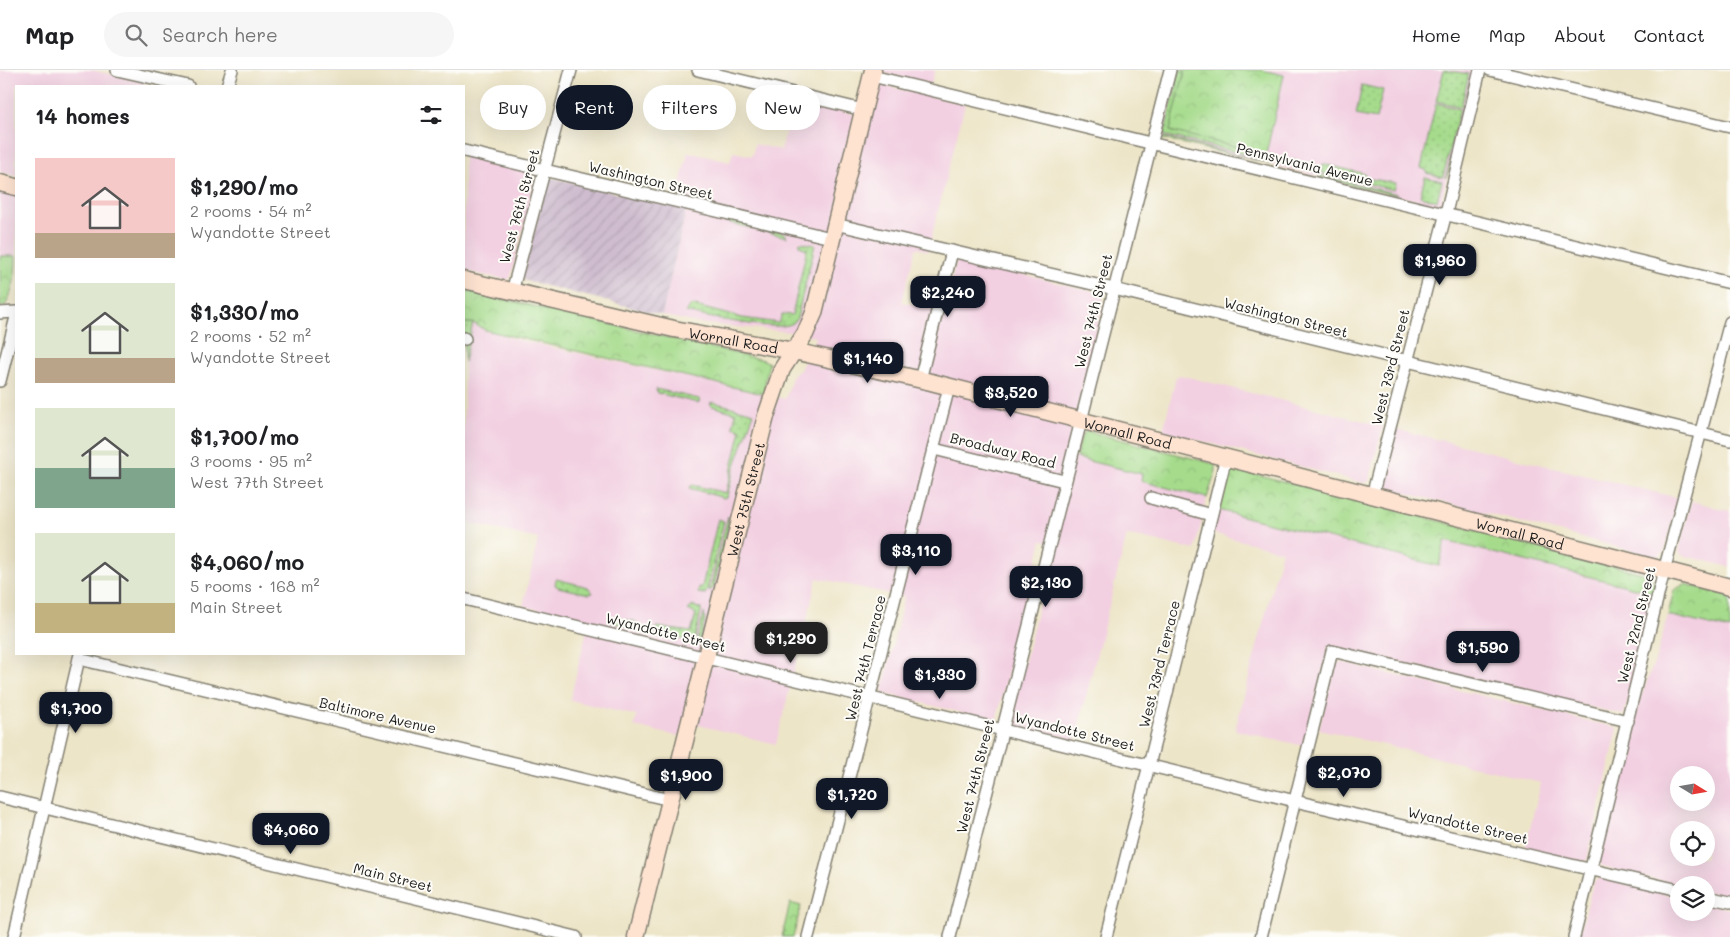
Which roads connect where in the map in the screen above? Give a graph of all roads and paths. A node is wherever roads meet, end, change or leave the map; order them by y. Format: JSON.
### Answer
{"nodes":[{"id":1,"x":117,"y":70,"type":"edge"},
{"id":2,"x":232,"y":70,"type":"edge"},
{"id":3,"x":571,"y":70,"type":"edge"},
{"id":4,"x":698,"y":70,"type":"edge"},
{"id":5,"x":1170,"y":70,"type":"edge"},
{"id":6,"x":1480,"y":70,"type":"edge"},
{"id":7,"x":1490,"y":70,"type":"edge"},
{"id":8,"x":872,"y":73,"type":"edge"},
{"id":9,"x":184,"y":85,"type":"edge"},
{"id":10,"x":227,"y":85,"type":"edge"},
{"id":11,"x":863,"y":110,"type":"junction"},
{"id":12,"x":1730,"y":128,"type":"edge"},
{"id":13,"x":1151,"y":142,"type":"junction"},
{"id":14,"x":465,"y":151,"type":"edge"},
{"id":15,"x":544,"y":170,"type":"junction"},
{"id":16,"x":0,"y":183,"type":"edge"},
{"id":17,"x":15,"y":187,"type":"edge"},
{"id":18,"x":1446,"y":214,"type":"junction"},
{"id":19,"x":833,"y":231,"type":"junction"},
{"id":20,"x":952,"y":250,"type":"junction"},
{"id":21,"x":465,"y":280,"type":"edge"},
{"id":22,"x":1730,"y":283,"type":"edge"},
{"id":23,"x":1114,"y":289,"type":"junction"},
{"id":24,"x":512,"y":292,"type":"junction"},
{"id":25,"x":15,"y":312,"type":"edge"},
{"id":26,"x":0,"y":313,"type":"edge"},
{"id":27,"x":15,"y":321,"type":"edge"},
{"id":28,"x":1730,"y":322,"type":"edge"},
{"id":29,"x":794,"y":351,"type":"junction"},
{"id":30,"x":1406,"y":362,"type":"junction"},
{"id":31,"x":920,"y":380,"type":"junction"},
{"id":32,"x":0,"y":381,"type":"edge"},
{"id":33,"x":950,"y":387,"type":"junction"},
{"id":34,"x":1081,"y":420,"type":"junction"},
{"id":35,"x":1701,"y":433,"type":"junction"},
{"id":36,"x":1730,"y":440,"type":"edge"},
{"id":37,"x":934,"y":449,"type":"junction"},
{"id":38,"x":1226,"y":457,"type":"junction"},
{"id":39,"x":1064,"y":481,"type":"junction"},
{"id":40,"x":1372,"y":496,"type":"junction"},
{"id":41,"x":1151,"y":498,"type":"dead end"},
{"id":42,"x":1212,"y":515,"type":"junction"},
{"id":43,"x":1664,"y":571,"type":"junction"},
{"id":44,"x":1730,"y":587,"type":"edge"},
{"id":45,"x":465,"y":599,"type":"edge"},
{"id":46,"x":79,"y":656,"type":"edge"},
{"id":47,"x":705,"y":657,"type":"junction"},
{"id":48,"x":871,"y":697,"type":"junction"},
{"id":49,"x":1628,"y":721,"type":"junction"},
{"id":50,"x":1003,"y":729,"type":"junction"},
{"id":51,"x":1149,"y":765,"type":"junction"},
{"id":52,"x":0,"y":797,"type":"edge"},
{"id":53,"x":670,"y":800,"type":"junction"},
{"id":54,"x":1295,"y":801,"type":"junction"},
{"id":55,"x":46,"y":809,"type":"junction"},
{"id":56,"x":1592,"y":869,"type":"junction"},
{"id":57,"x":1670,"y":888,"type":"edge"},
{"id":58,"x":1715,"y":899,"type":"edge"},
{"id":59,"x":1730,"y":902,"type":"edge"},
{"id":60,"x":14,"y":937,"type":"edge"},
{"id":61,"x":576,"y":937,"type":"edge"},
{"id":62,"x":636,"y":937,"type":"edge"},
{"id":63,"x":808,"y":937,"type":"edge"},
{"id":64,"x":950,"y":937,"type":"edge"},
{"id":65,"x":1106,"y":937,"type":"edge"},
{"id":66,"x":1260,"y":937,"type":"edge"},
{"id":67,"x":1574,"y":937,"type":"edge"}],
"edges":[{"from":1,"to":9,"type":"street"},
{"from":2,"to":10,"type":"street"},
{"from":3,"to":15,"type":"street","name":"West 76th Street"},
{"from":4,"to":11,"type":"street"},
{"from":5,"to":13,"type":"street","name":"West 74th Street"},
{"from":6,"to":18,"type":"street","name":"West 73rd Street"},
{"from":7,"to":12,"type":"street"},
{"from":8,"to":11,"type":"main road","name":"West 75th Street"},
{"from":8,"to":13,"type":"street","name":"Pennsylvania Avenue"},
{"from":11,"to":19,"type":"main road","name":"West 75th Street"},
{"from":13,"to":18,"type":"street","name":"Pennsylvania Avenue"},
{"from":13,"to":23,"type":"street","name":"West 74th Street"},
{"from":14,"to":15,"type":"street","name":"Washington Street"},
{"from":15,"to":19,"type":"street","name":"Washington Street"},
{"from":15,"to":24,"type":"street","name":"West 76th Street"},
{"from":16,"to":17,"type":"main road"},
{"from":18,"to":22,"type":"street","name":"Pennsylvania Avenue"},
{"from":18,"to":30,"type":"street","name":"West 73rd Street"},
{"from":19,"to":20,"type":"street","name":"Washington Street"},
{"from":19,"to":29,"type":"main road","name":"West 75th Street"},
{"from":20,"to":23,"type":"street","name":"Washington Street"},
{"from":20,"to":31,"type":"street"},
{"from":21,"to":24,"type":"main road","name":"Wornall Road"},
{"from":23,"to":30,"type":"street","name":"Washington Street"},
{"from":23,"to":34,"type":"street","name":"West 74th Street"},
{"from":24,"to":29,"type":"main road","name":"Wornall Road"},
{"from":25,"to":26,"type":"street"},
{"from":27,"to":32,"type":"street"},
{"from":28,"to":35,"type":"street","name":"West 72nd Street"},
{"from":29,"to":31,"type":"main road","name":"Wornall Road"},
{"from":29,"to":47,"type":"main road","name":"West 75th Street"},
{"from":30,"to":35,"type":"street","name":"Washington Street"},
{"from":30,"to":40,"type":"street","name":"West 73rd Street"},
{"from":31,"to":33,"type":"main road","name":"Wornall Road"},
{"from":33,"to":34,"type":"main road","name":"Wornall Road"},
{"from":33,"to":37,"type":"street","name":"West 74th Terrace"},
{"from":34,"to":38,"type":"main road","name":"Wornall Road"},
{"from":34,"to":39,"type":"street","name":"West 74th Street"},
{"from":35,"to":36,"type":"street","name":"Washington Street"},
{"from":35,"to":43,"type":"street","name":"West 72nd Street"},
{"from":37,"to":39,"type":"street","name":"Broadway Road"},
{"from":37,"to":48,"type":"street","name":"West 74th Terrace"},
{"from":38,"to":40,"type":"main road","name":"Wornall Road"},
{"from":38,"to":42,"type":"street","name":"West 73rd Terrace"},
{"from":39,"to":50,"type":"street","name":"West 74th Street"},
{"from":40,"to":43,"type":"main road","name":"Wornall Road"},
{"from":41,"to":42,"type":"street"},
{"from":42,"to":51,"type":"street","name":"West 73rd Terrace"},
{"from":43,"to":44,"type":"main road","name":"Wornall Road"},
{"from":43,"to":49,"type":"street","name":"West 72nd Street"},
{"from":45,"to":47,"type":"street","name":"Wyandotte Street"},
{"from":46,"to":53,"type":"street","name":"Baltimore Avenue"},
{"from":46,"to":55,"type":"street"},
{"from":47,"to":48,"type":"street","name":"Wyandotte Street"},
{"from":47,"to":53,"type":"main road","name":"West 75th Street"},
{"from":48,"to":50,"type":"street","name":"Wyandotte Street"},
{"from":48,"to":63,"type":"street","name":"West 74th Terrace"},
{"from":49,"to":54,"type":"street"},
{"from":49,"to":56,"type":"street","name":"West 72nd Street"},
{"from":50,"to":51,"type":"street","name":"Wyandotte Street"},
{"from":50,"to":64,"type":"street","name":"West 74th Street"},
{"from":51,"to":54,"type":"street","name":"Wyandotte Street"},
{"from":51,"to":65,"type":"street","name":"West 73rd Terrace"},
{"from":52,"to":55,"type":"street","name":"Main Street"},
{"from":53,"to":62,"type":"main road","name":"West 75th Street"},
{"from":54,"to":56,"type":"street","name":"Wyandotte Street"},
{"from":54,"to":66,"type":"street"},
{"from":55,"to":60,"type":"street"},
{"from":55,"to":61,"type":"street","name":"Main Street"},
{"from":56,"to":57,"type":"street","name":"Wyandotte Street"},
{"from":56,"to":67,"type":"street","name":"West 72nd Street"},
{"from":58,"to":59,"type":"street"}]}
